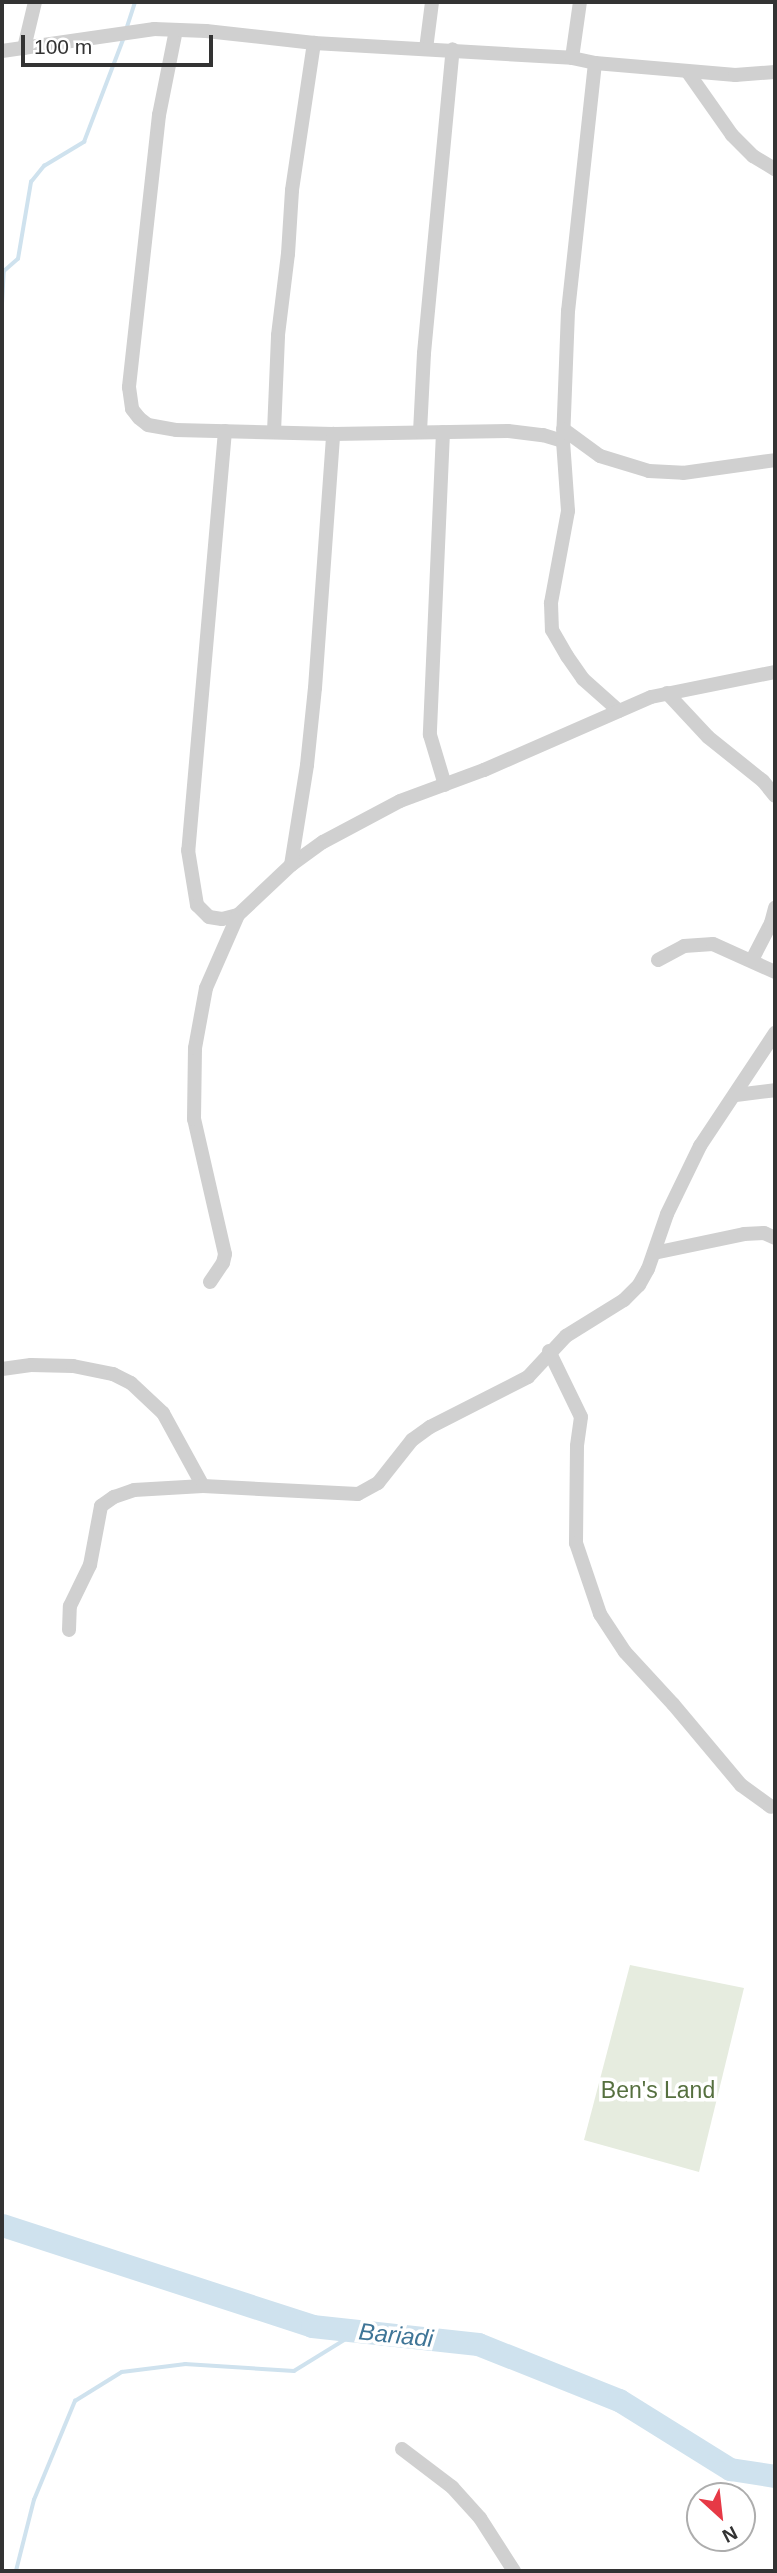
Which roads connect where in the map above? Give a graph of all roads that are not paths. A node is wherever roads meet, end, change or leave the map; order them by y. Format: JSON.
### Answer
{"nodes":[{"id":1,"x":34,"y":2,"type":"edge"},
{"id":2,"x":432,"y":2,"type":"edge"},
{"id":3,"x":580,"y":2,"type":"edge"},
{"id":4,"x":176,"y":30,"type":"junction"},
{"id":5,"x":314,"y":43,"type":"junction"},
{"id":6,"x":24,"y":48,"type":"junction"},
{"id":7,"x":426,"y":48,"type":"junction"},
{"id":8,"x":453,"y":49,"type":"junction"},
{"id":9,"x":2,"y":51,"type":"edge"},
{"id":10,"x":572,"y":58,"type":"junction"},
{"id":11,"x":595,"y":63,"type":"junction"},
{"id":12,"x":687,"y":71,"type":"junction"},
{"id":13,"x":775,"y":72,"type":"edge"},
{"id":14,"x":775,"y":169,"type":"edge"},
{"id":15,"x":225,"y":432,"type":"junction"},
{"id":16,"x":274,"y":432,"type":"junction"},
{"id":17,"x":420,"y":432,"type":"junction"},
{"id":18,"x":443,"y":432,"type":"junction"},
{"id":19,"x":333,"y":434,"type":"junction"},
{"id":20,"x":563,"y":435,"type":"junction"},
{"id":21,"x":775,"y":460,"type":"edge"},
{"id":22,"x":775,"y":672,"type":"edge"},
{"id":23,"x":667,"y":693,"type":"junction"},
{"id":24,"x":619,"y":711,"type":"junction"},
{"id":25,"x":445,"y":785,"type":"junction"},
{"id":26,"x":775,"y":796,"type":"edge"},
{"id":27,"x":291,"y":866,"type":"junction"},
{"id":28,"x":775,"y":908,"type":"edge"},
{"id":29,"x":238,"y":915,"type":"junction"},
{"id":30,"x":658,"y":960,"type":"dead end"},
{"id":31,"x":752,"y":960,"type":"junction"},
{"id":32,"x":775,"y":972,"type":"edge"},
{"id":33,"x":775,"y":1033,"type":"edge"},
{"id":34,"x":775,"y":1090,"type":"edge"},
{"id":35,"x":736,"y":1095,"type":"junction"},
{"id":36,"x":775,"y":1238,"type":"edge"},
{"id":37,"x":654,"y":1253,"type":"junction"},
{"id":38,"x":210,"y":1282,"type":"dead end"},
{"id":39,"x":549,"y":1351,"type":"junction"},
{"id":40,"x":2,"y":1369,"type":"edge"},
{"id":41,"x":203,"y":1486,"type":"junction"},
{"id":42,"x":69,"y":1630,"type":"dead end"},
{"id":43,"x":771,"y":1807,"type":"dead end"},
{"id":44,"x":402,"y":2449,"type":"dead end"},
{"id":45,"x":514,"y":2571,"type":"edge"}],
"edges":[{"from":1,"to":6,"type":"street"},
{"from":2,"to":7,"type":"street"},
{"from":3,"to":10,"type":"street"},
{"from":4,"to":5,"type":"street"},
{"from":4,"to":6,"type":"street"},
{"from":4,"to":15,"type":"street"},
{"from":5,"to":7,"type":"street"},
{"from":5,"to":16,"type":"street"},
{"from":6,"to":9,"type":"street"},
{"from":7,"to":8,"type":"street"},
{"from":8,"to":10,"type":"street"},
{"from":8,"to":17,"type":"street"},
{"from":10,"to":11,"type":"street"},
{"from":11,"to":12,"type":"street"},
{"from":11,"to":20,"type":"street"},
{"from":12,"to":13,"type":"street"},
{"from":12,"to":14,"type":"street"},
{"from":15,"to":16,"type":"street"},
{"from":15,"to":29,"type":"street"},
{"from":16,"to":19,"type":"street"},
{"from":17,"to":18,"type":"street"},
{"from":17,"to":19,"type":"street"},
{"from":18,"to":20,"type":"street"},
{"from":18,"to":25,"type":"street"},
{"from":19,"to":27,"type":"street"},
{"from":20,"to":21,"type":"street"},
{"from":20,"to":24,"type":"street"},
{"from":22,"to":23,"type":"street"},
{"from":23,"to":24,"type":"street"},
{"from":23,"to":26,"type":"street"},
{"from":24,"to":25,"type":"street"},
{"from":25,"to":27,"type":"street"},
{"from":27,"to":29,"type":"street"},
{"from":28,"to":31,"type":"street"},
{"from":29,"to":38,"type":"street"},
{"from":30,"to":31,"type":"street"},
{"from":31,"to":32,"type":"street"},
{"from":33,"to":35,"type":"street"},
{"from":34,"to":35,"type":"street"},
{"from":35,"to":37,"type":"street"},
{"from":36,"to":37,"type":"street"},
{"from":37,"to":39,"type":"street"},
{"from":39,"to":41,"type":"street"},
{"from":39,"to":43,"type":"street"},
{"from":40,"to":41,"type":"street"},
{"from":41,"to":42,"type":"street"},
{"from":44,"to":45,"type":"street"}]}
